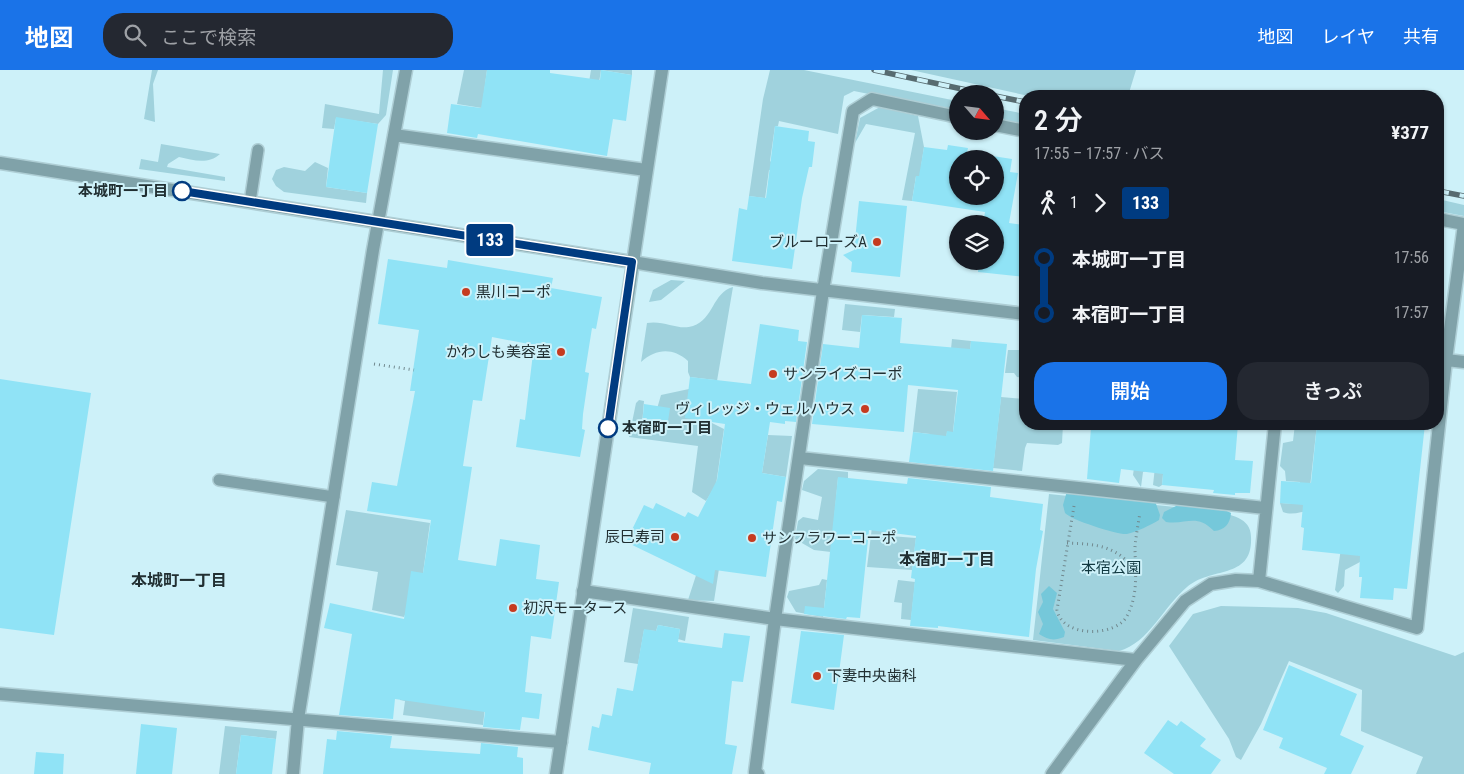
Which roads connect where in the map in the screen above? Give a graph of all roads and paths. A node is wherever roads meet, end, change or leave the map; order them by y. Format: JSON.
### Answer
{"nodes":[{"id":1,"x":406,"y":70,"type":"edge"},
{"id":2,"x":662,"y":70,"type":"edge"},
{"id":3,"x":949,"y":115,"type":"edge"},
{"id":4,"x":1004,"y":127,"type":"edge"},
{"id":5,"x":1019,"y":130,"type":"edge"},
{"id":6,"x":394,"y":135,"type":"junction"},
{"id":7,"x":258,"y":150,"type":"dead end"},
{"id":8,"x":0,"y":163,"type":"edge"},
{"id":9,"x":646,"y":170,"type":"junction"},
{"id":10,"x":250,"y":202,"type":"junction"},
{"id":11,"x":1444,"y":220,"type":"edge"},
{"id":12,"x":378,"y":222,"type":"junction"},
{"id":13,"x":632,"y":262,"type":"junction"},
{"id":14,"x":823,"y":291,"type":"junction"},
{"id":15,"x":1019,"y":313,"type":"edge"},
{"id":16,"x":1444,"y":348,"type":"edge"},
{"id":17,"x":1444,"y":360,"type":"edge"},
{"id":18,"x":356,"y":362,"type":"junction"},
{"id":19,"x":1464,"y":362,"type":"edge"},
{"id":20,"x":414,"y":370,"type":"dead end"},
{"id":21,"x":1274,"y":430,"type":"edge"},
{"id":22,"x":1435,"y":430,"type":"edge"},
{"id":23,"x":800,"y":458,"type":"junction"},
{"id":24,"x":219,"y":480,"type":"dead end"},
{"id":25,"x":1077,"y":488,"type":"junction"},
{"id":26,"x":1142,"y":494,"type":"junction"},
{"id":27,"x":334,"y":497,"type":"junction"},
{"id":28,"x":1265,"y":508,"type":"junction"},
{"id":29,"x":1067,"y":543,"type":"junction"},
{"id":30,"x":1137,"y":574,"type":"junction"},
{"id":31,"x":1259,"y":581,"type":"junction"},
{"id":32,"x":583,"y":591,"type":"junction"},
{"id":33,"x":775,"y":619,"type":"junction"},
{"id":34,"x":1136,"y":660,"type":"junction"},
{"id":35,"x":0,"y":694,"type":"edge"},
{"id":36,"x":298,"y":719,"type":"junction"},
{"id":37,"x":561,"y":742,"type":"junction"},
{"id":38,"x":293,"y":774,"type":"edge"},
{"id":39,"x":556,"y":774,"type":"edge"},
{"id":40,"x":758,"y":774,"type":"edge"},
{"id":41,"x":1052,"y":774,"type":"edge"}],
"edges":[{"from":1,"to":6,"type":"street"},
{"from":2,"to":9,"type":"street"},
{"from":3,"to":14,"type":"street"},
{"from":4,"to":5,"type":"street"},
{"from":6,"to":9,"type":"street"},
{"from":6,"to":12,"type":"street"},
{"from":7,"to":10,"type":"lane"},
{"from":8,"to":10,"type":"street"},
{"from":9,"to":13,"type":"street"},
{"from":10,"to":12,"type":"street"},
{"from":11,"to":16,"type":"street"},
{"from":12,"to":13,"type":"street"},
{"from":12,"to":18,"type":"street"},
{"from":13,"to":14,"type":"street"},
{"from":13,"to":32,"type":"street"},
{"from":14,"to":15,"type":"street"},
{"from":14,"to":23,"type":"street"},
{"from":17,"to":19,"type":"street"},
{"from":18,"to":20,"type":"path"},
{"from":18,"to":27,"type":"street"},
{"from":21,"to":28,"type":"street"},
{"from":22,"to":31,"type":"street"},
{"from":23,"to":25,"type":"street"},
{"from":23,"to":33,"type":"street"},
{"from":24,"to":27,"type":"lane"},
{"from":25,"to":26,"type":"street"},
{"from":25,"to":29,"type":"path"},
{"from":26,"to":28,"type":"street"},
{"from":26,"to":30,"type":"path"},
{"from":27,"to":36,"type":"street"},
{"from":28,"to":31,"type":"street"},
{"from":29,"to":30,"type":"path"},
{"from":29,"to":30,"type":"path"},
{"from":31,"to":34,"type":"street"},
{"from":32,"to":33,"type":"street"},
{"from":32,"to":37,"type":"street"},
{"from":33,"to":34,"type":"street"},
{"from":33,"to":40,"type":"street"},
{"from":34,"to":41,"type":"street"},
{"from":35,"to":36,"type":"street"},
{"from":36,"to":37,"type":"street"},
{"from":36,"to":38,"type":"street"},
{"from":37,"to":39,"type":"street"}]}
